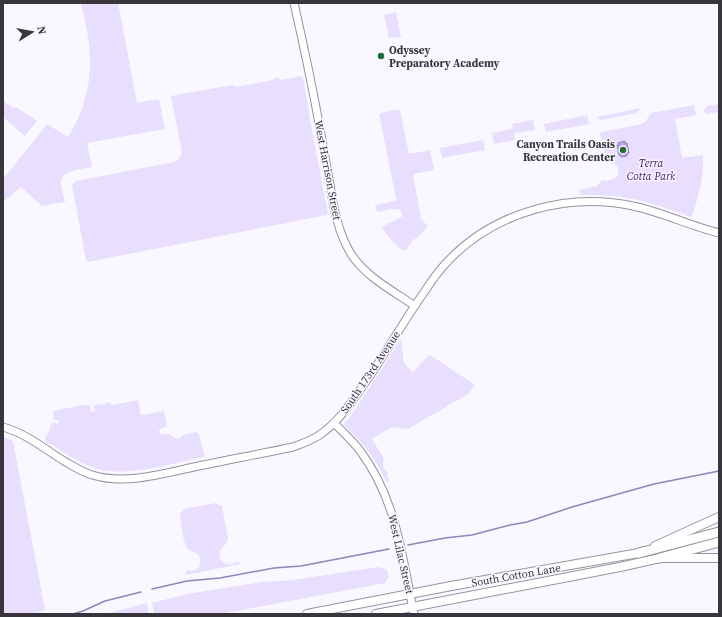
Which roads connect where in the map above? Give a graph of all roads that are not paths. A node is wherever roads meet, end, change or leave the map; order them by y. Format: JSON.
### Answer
{"nodes":[{"id":1,"x":294,"y":3,"type":"edge"},
{"id":2,"x":719,"y":233,"type":"edge"},
{"id":3,"x":414,"y":306,"type":"junction"},
{"id":4,"x":334,"y":423,"type":"junction"},
{"id":5,"x":3,"y":428,"type":"edge"},
{"id":6,"x":719,"y":517,"type":"edge"},
{"id":7,"x":719,"y":532,"type":"edge"},
{"id":8,"x":719,"y":542,"type":"edge"},
{"id":9,"x":639,"y":553,"type":"junction"},
{"id":10,"x":660,"y":558,"type":"junction"},
{"id":11,"x":719,"y":558,"type":"edge"},
{"id":12,"x":410,"y":594,"type":"junction"},
{"id":13,"x":328,"y":610,"type":"junction"},
{"id":14,"x":413,"y":610,"type":"edge"},
{"id":15,"x":307,"y":614,"type":"edge"},
{"id":16,"x":319,"y":614,"type":"edge"},
{"id":17,"x":376,"y":614,"type":"edge"}],
"edges":[{"from":1,"to":3,"type":"street","name":"West Harrison Street"},
{"from":2,"to":3,"type":"street","name":"South 173rd Avenue"},
{"from":3,"to":4,"type":"street","name":"South 173rd Avenue"},
{"from":4,"to":5,"type":"street","name":"South 173rd Avenue"},
{"from":4,"to":12,"type":"street","name":"West Lilac Street"},
{"from":6,"to":9,"type":"main road","name":"South Cotton Lane"},
{"from":7,"to":9,"type":"highway"},
{"from":8,"to":10,"type":"highway"},
{"from":9,"to":12,"type":"main road","name":"South Cotton Lane"},
{"from":10,"to":11,"type":"main road","name":"South Cotton Lane"},
{"from":10,"to":14,"type":"main road","name":"South Cotton Lane"},
{"from":12,"to":13,"type":"main road","name":"South Cotton Lane"},
{"from":12,"to":14,"type":"street","name":"West Lilac Street"},
{"from":13,"to":15,"type":"main road","name":"South Cotton Lane"},
{"from":13,"to":16,"type":"main road"},
{"from":14,"to":17,"type":"main road","name":"South Cotton Lane"}]}
